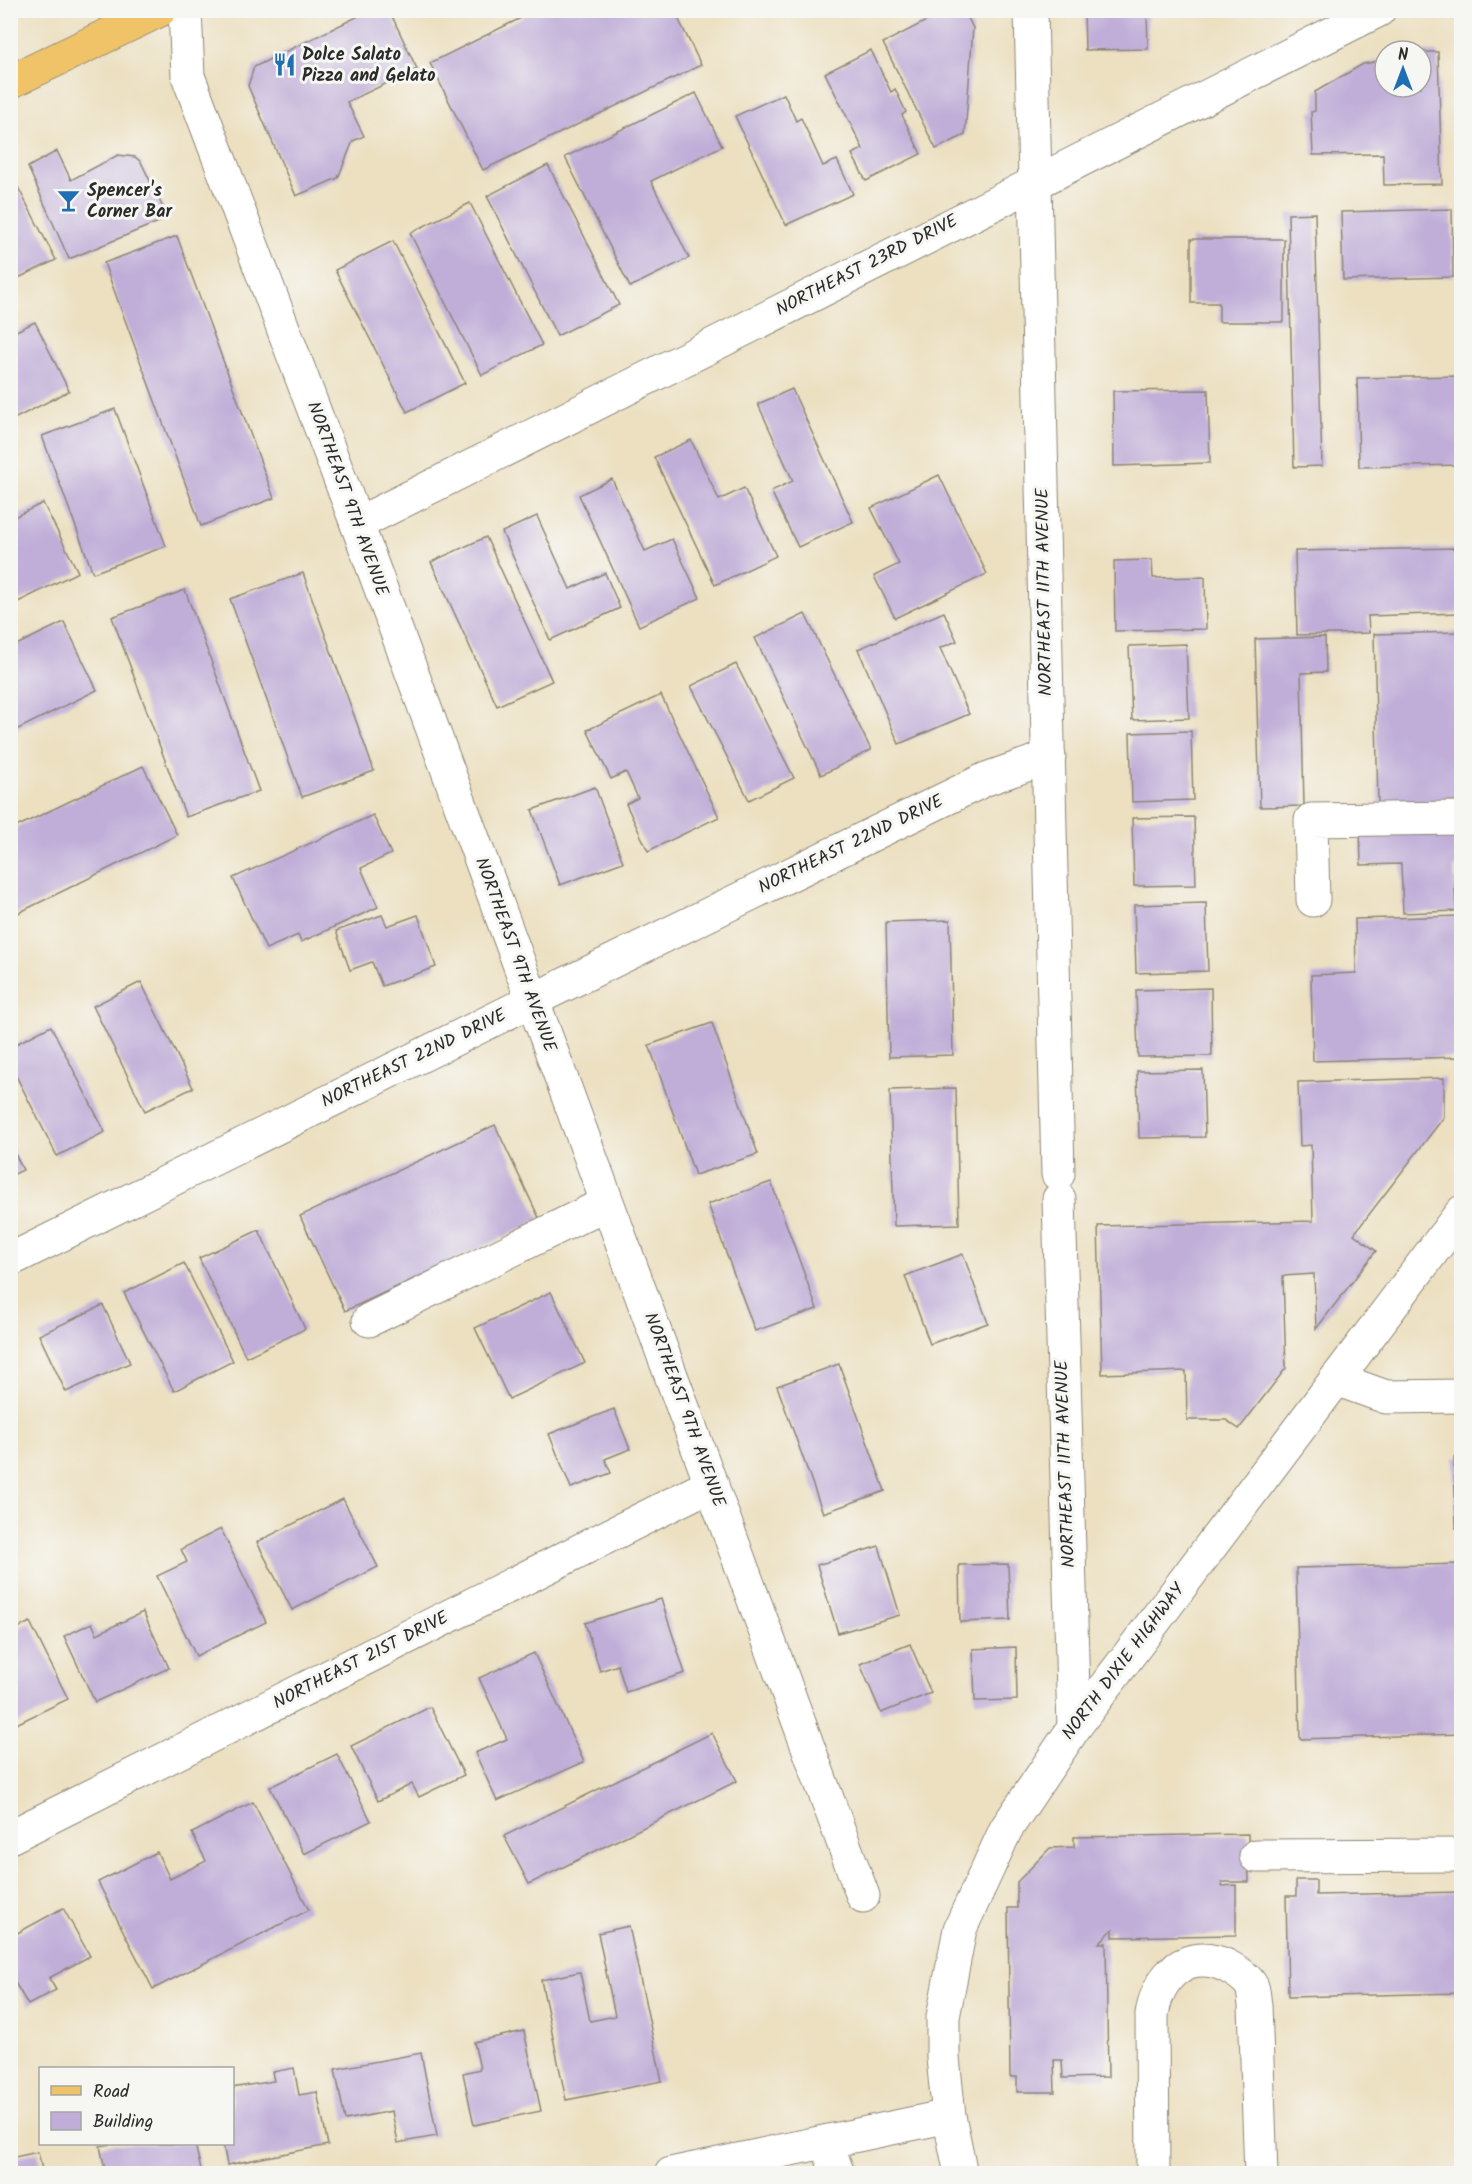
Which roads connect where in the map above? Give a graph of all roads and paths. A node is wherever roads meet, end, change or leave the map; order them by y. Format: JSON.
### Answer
{"nodes":[{"id":1,"x":160,"y":10,"type":"edge"},
{"id":2,"x":185,"y":10,"type":"edge"},
{"id":3,"x":1032,"y":10,"type":"edge"},
{"id":4,"x":1379,"y":10,"type":"edge"},
{"id":5,"x":10,"y":82,"type":"edge"},
{"id":6,"x":1036,"y":181,"type":"junction"},
{"id":7,"x":357,"y":524,"type":"junction"},
{"id":8,"x":1049,"y":757,"type":"junction"},
{"id":9,"x":1461,"y":818,"type":"edge"},
{"id":10,"x":1313,"y":900,"type":"dead end"},
{"id":11,"x":531,"y":1001,"type":"junction"},
{"id":12,"x":607,"y":1203,"type":"junction"},
{"id":13,"x":1461,"y":1212,"type":"edge"},
{"id":14,"x":10,"y":1260,"type":"edge"},
{"id":15,"x":369,"y":1320,"type":"dead end"},
{"id":16,"x":1336,"y":1379,"type":"junction"},
{"id":17,"x":1461,"y":1396,"type":"edge"},
{"id":18,"x":712,"y":1484,"type":"junction"},
{"id":19,"x":1074,"y":1728,"type":"junction"},
{"id":20,"x":10,"y":1837,"type":"edge"},
{"id":21,"x":1461,"y":1855,"type":"edge"},
{"id":22,"x":1256,"y":1856,"type":"dead end"},
{"id":23,"x":863,"y":1896,"type":"dead end"},
{"id":24,"x":949,"y":2116,"type":"junction"},
{"id":25,"x":826,"y":2142,"type":"junction"},
{"id":26,"x":719,"y":2169,"type":"edge"},
{"id":27,"x":671,"y":2174,"type":"edge"},
{"id":28,"x":838,"y":2174,"type":"edge"},
{"id":29,"x":961,"y":2174,"type":"edge"},
{"id":30,"x":1153,"y":2174,"type":"edge"},
{"id":31,"x":1261,"y":2174,"type":"edge"}],
"edges":[{"from":1,"to":5,"type":"main road"},
{"from":2,"to":7,"type":"street","name":"NORTHEAST 9TH AVENUE"},
{"from":3,"to":6,"type":"street","name":"NORTHEAST 11TH AVENUE"},
{"from":4,"to":6,"type":"street","name":"NORTHEAST 23RD DRIVE"},
{"from":6,"to":7,"type":"street","name":"NORTHEAST 23RD DRIVE"},
{"from":6,"to":8,"type":"street","name":"NORTHEAST 11TH AVENUE"},
{"from":7,"to":11,"type":"street","name":"NORTHEAST 9TH AVENUE"},
{"from":8,"to":11,"type":"street","name":"NORTHEAST 22ND DRIVE"},
{"from":8,"to":19,"type":"street","name":"NORTHEAST 11TH AVENUE"},
{"from":9,"to":10,"type":"street"},
{"from":11,"to":12,"type":"street","name":"NORTHEAST 9TH AVENUE"},
{"from":11,"to":14,"type":"street","name":"NORTHEAST 22ND DRIVE"},
{"from":12,"to":15,"type":"street"},
{"from":12,"to":18,"type":"street","name":"NORTHEAST 9TH AVENUE"},
{"from":13,"to":16,"type":"street","name":"NORTH DIXIE HIGHWAY"},
{"from":16,"to":17,"type":"street"},
{"from":16,"to":19,"type":"street","name":"NORTH DIXIE HIGHWAY"},
{"from":18,"to":20,"type":"street","name":"NORTHEAST 21ST DRIVE"},
{"from":18,"to":23,"type":"street","name":"NORTHEAST 9TH AVENUE"},
{"from":19,"to":24,"type":"street","name":"NORTH DIXIE HIGHWAY"},
{"from":21,"to":22,"type":"street"},
{"from":24,"to":25,"type":"street"},
{"from":24,"to":29,"type":"street","name":"NORTH DIXIE HIGHWAY"},
{"from":25,"to":26,"type":"street"},
{"from":25,"to":28,"type":"street"},
{"from":26,"to":27,"type":"street"},
{"from":30,"to":31,"type":"street"}]}
